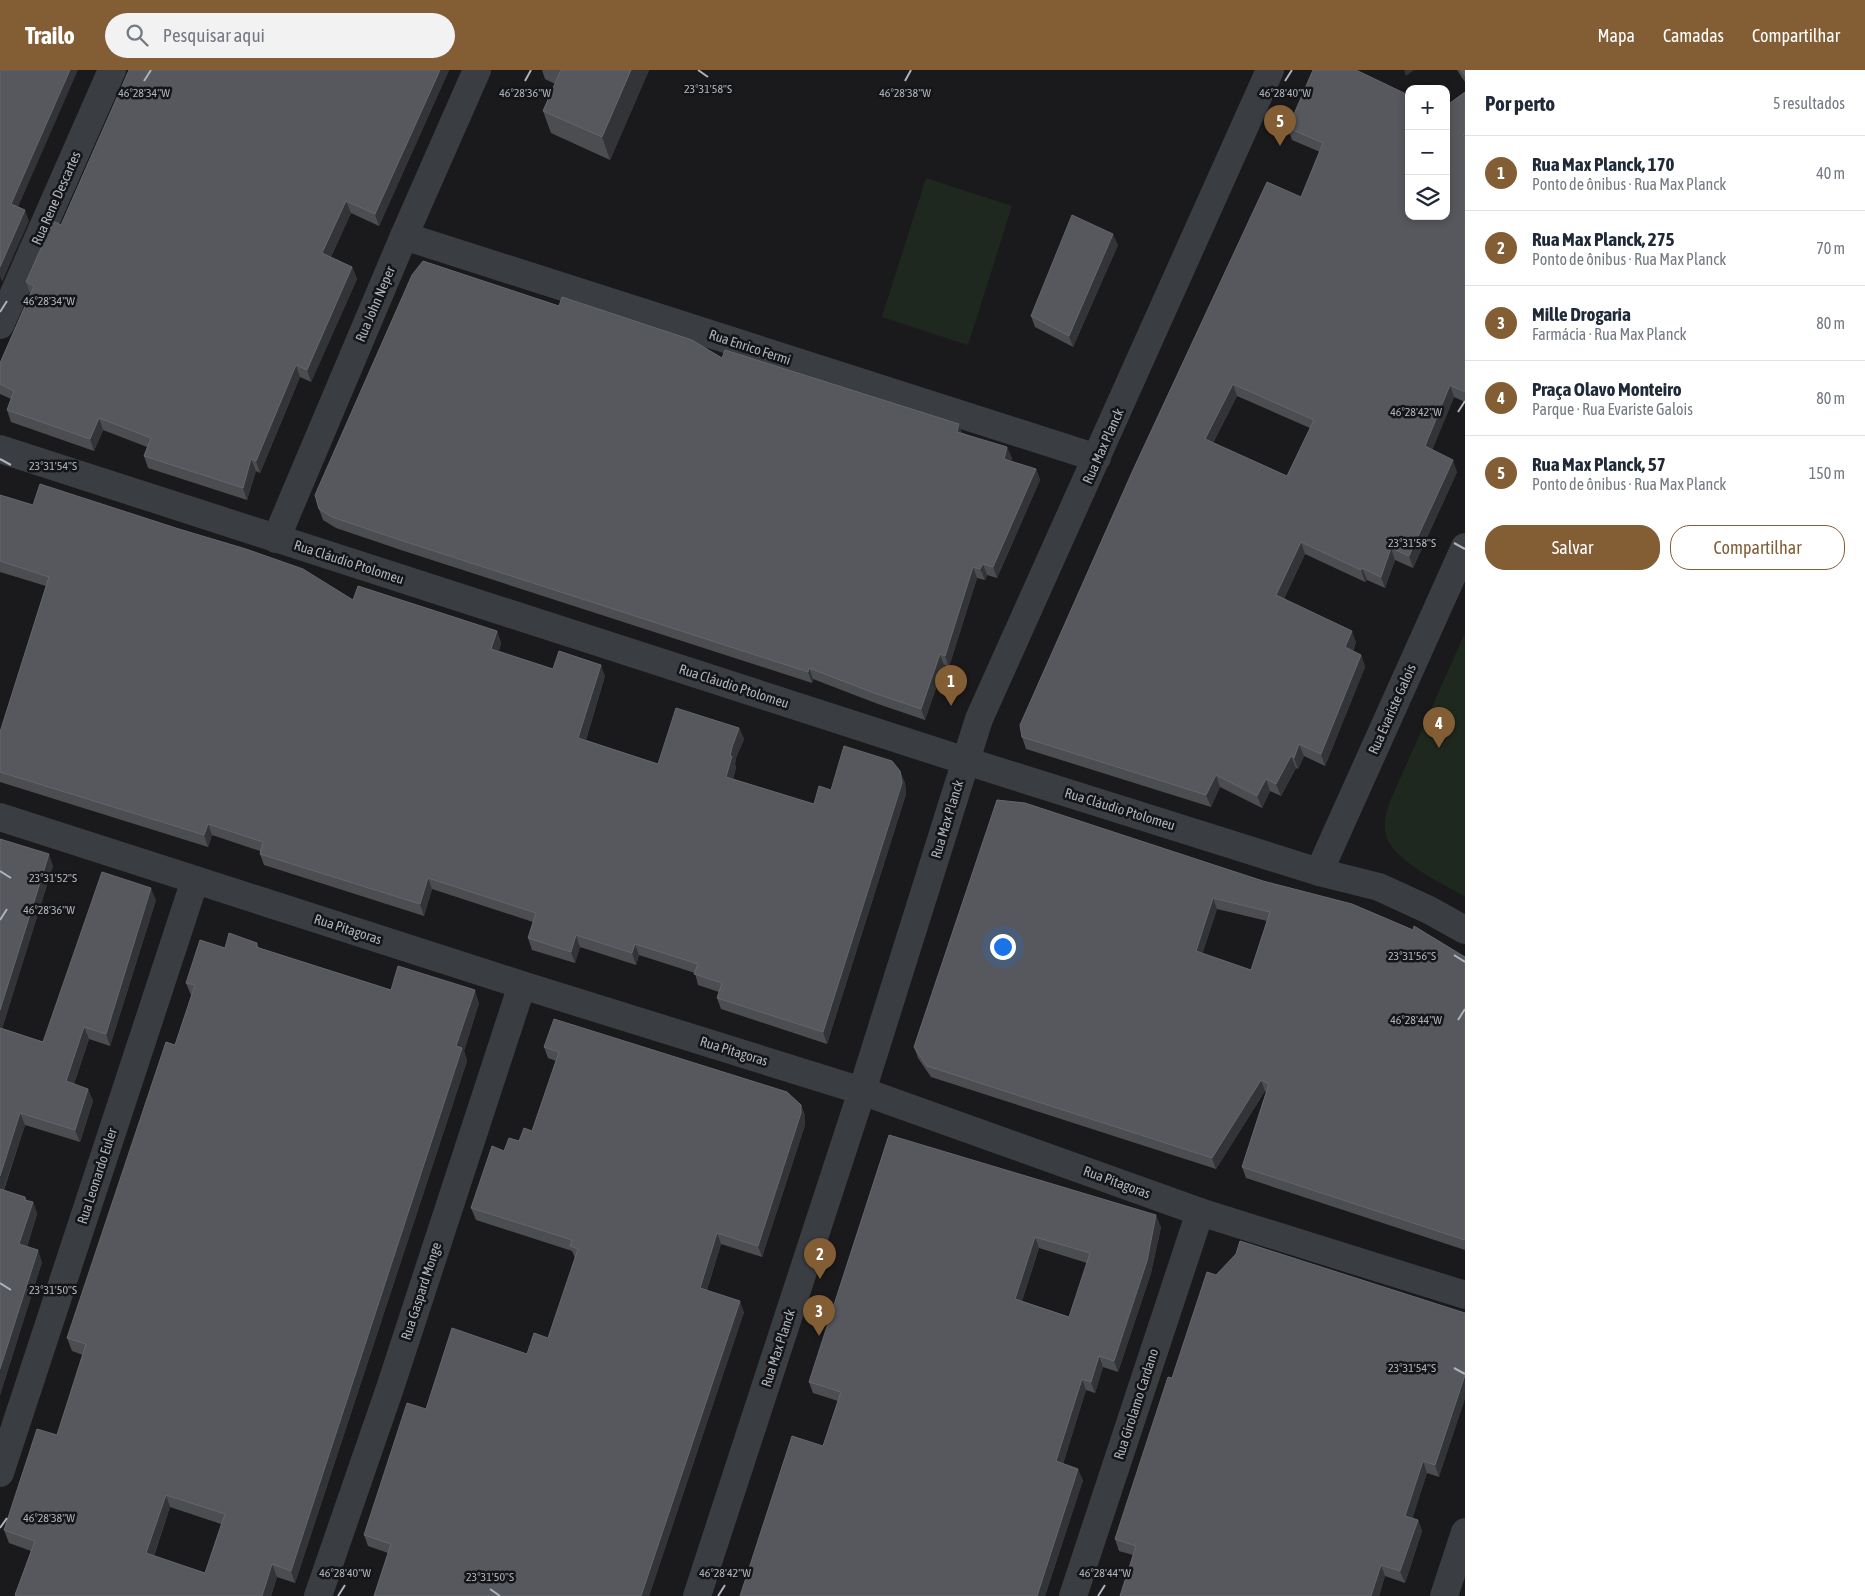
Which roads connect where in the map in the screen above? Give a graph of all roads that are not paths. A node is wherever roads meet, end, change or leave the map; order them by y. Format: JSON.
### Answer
{"nodes":[{"id":1,"x":112,"y":70,"type":"edge"},
{"id":2,"x":477,"y":70,"type":"edge"},
{"id":3,"x":1270,"y":70,"type":"edge"},
{"id":4,"x":404,"y":236,"type":"junction"},
{"id":5,"x":0,"y":325,"type":"edge"},
{"id":6,"x":0,"y":449,"type":"edge"},
{"id":7,"x":1097,"y":458,"type":"junction"},
{"id":8,"x":276,"y":539,"type":"junction"},
{"id":9,"x":1465,"y":547,"type":"edge"},
{"id":10,"x":966,"y":760,"type":"junction"},
{"id":11,"x":0,"y":817,"type":"edge"},
{"id":12,"x":1319,"y":872,"type":"junction"},
{"id":13,"x":195,"y":880,"type":"junction"},
{"id":14,"x":1465,"y":930,"type":"edge"},
{"id":15,"x":522,"y":985,"type":"junction"},
{"id":16,"x":862,"y":1091,"type":"junction"},
{"id":17,"x":1200,"y":1212,"type":"junction"},
{"id":18,"x":1465,"y":1295,"type":"edge"},
{"id":19,"x":0,"y":1473,"type":"edge"},
{"id":20,"x":1465,"y":1532,"type":"edge"},
{"id":21,"x":318,"y":1596,"type":"edge"},
{"id":22,"x":697,"y":1596,"type":"edge"},
{"id":23,"x":1073,"y":1596,"type":"edge"},
{"id":24,"x":1444,"y":1596,"type":"edge"}],
"edges":[{"from":1,"to":5,"type":"street","name":"Rua Rene Descartes"},
{"from":2,"to":4,"type":"street","name":"Rua John Neper"},
{"from":3,"to":7,"type":"street","name":"Rua Max Planck"},
{"from":4,"to":7,"type":"street","name":"Rua Enrico Fermi"},
{"from":4,"to":8,"type":"street","name":"Rua John Neper"},
{"from":6,"to":8,"type":"street","name":"Rua Cláudio Ptolomeu"},
{"from":7,"to":10,"type":"street","name":"Rua Max Planck"},
{"from":8,"to":10,"type":"street","name":"Rua Cláudio Ptolomeu"},
{"from":9,"to":12,"type":"street","name":"Rua Evariste Galois"},
{"from":10,"to":12,"type":"street","name":"Rua Cláudio Ptolomeu"},
{"from":10,"to":16,"type":"street","name":"Rua Max Planck"},
{"from":11,"to":13,"type":"street","name":"Rua Pitagoras"},
{"from":12,"to":14,"type":"street","name":"Rua Cláudio Ptolomeu"},
{"from":13,"to":15,"type":"street","name":"Rua Pitagoras"},
{"from":13,"to":19,"type":"street","name":"Rua Leonardo Euler"},
{"from":15,"to":16,"type":"street","name":"Rua Pitagoras"},
{"from":15,"to":21,"type":"street","name":"Rua Gaspard Monge"},
{"from":16,"to":17,"type":"street","name":"Rua Pitagoras"},
{"from":16,"to":22,"type":"street","name":"Rua Max Planck"},
{"from":17,"to":18,"type":"street","name":"Rua Pitagoras"},
{"from":17,"to":23,"type":"street","name":"Rua Girolamo Cardano"},
{"from":20,"to":24,"type":"street"}]}
